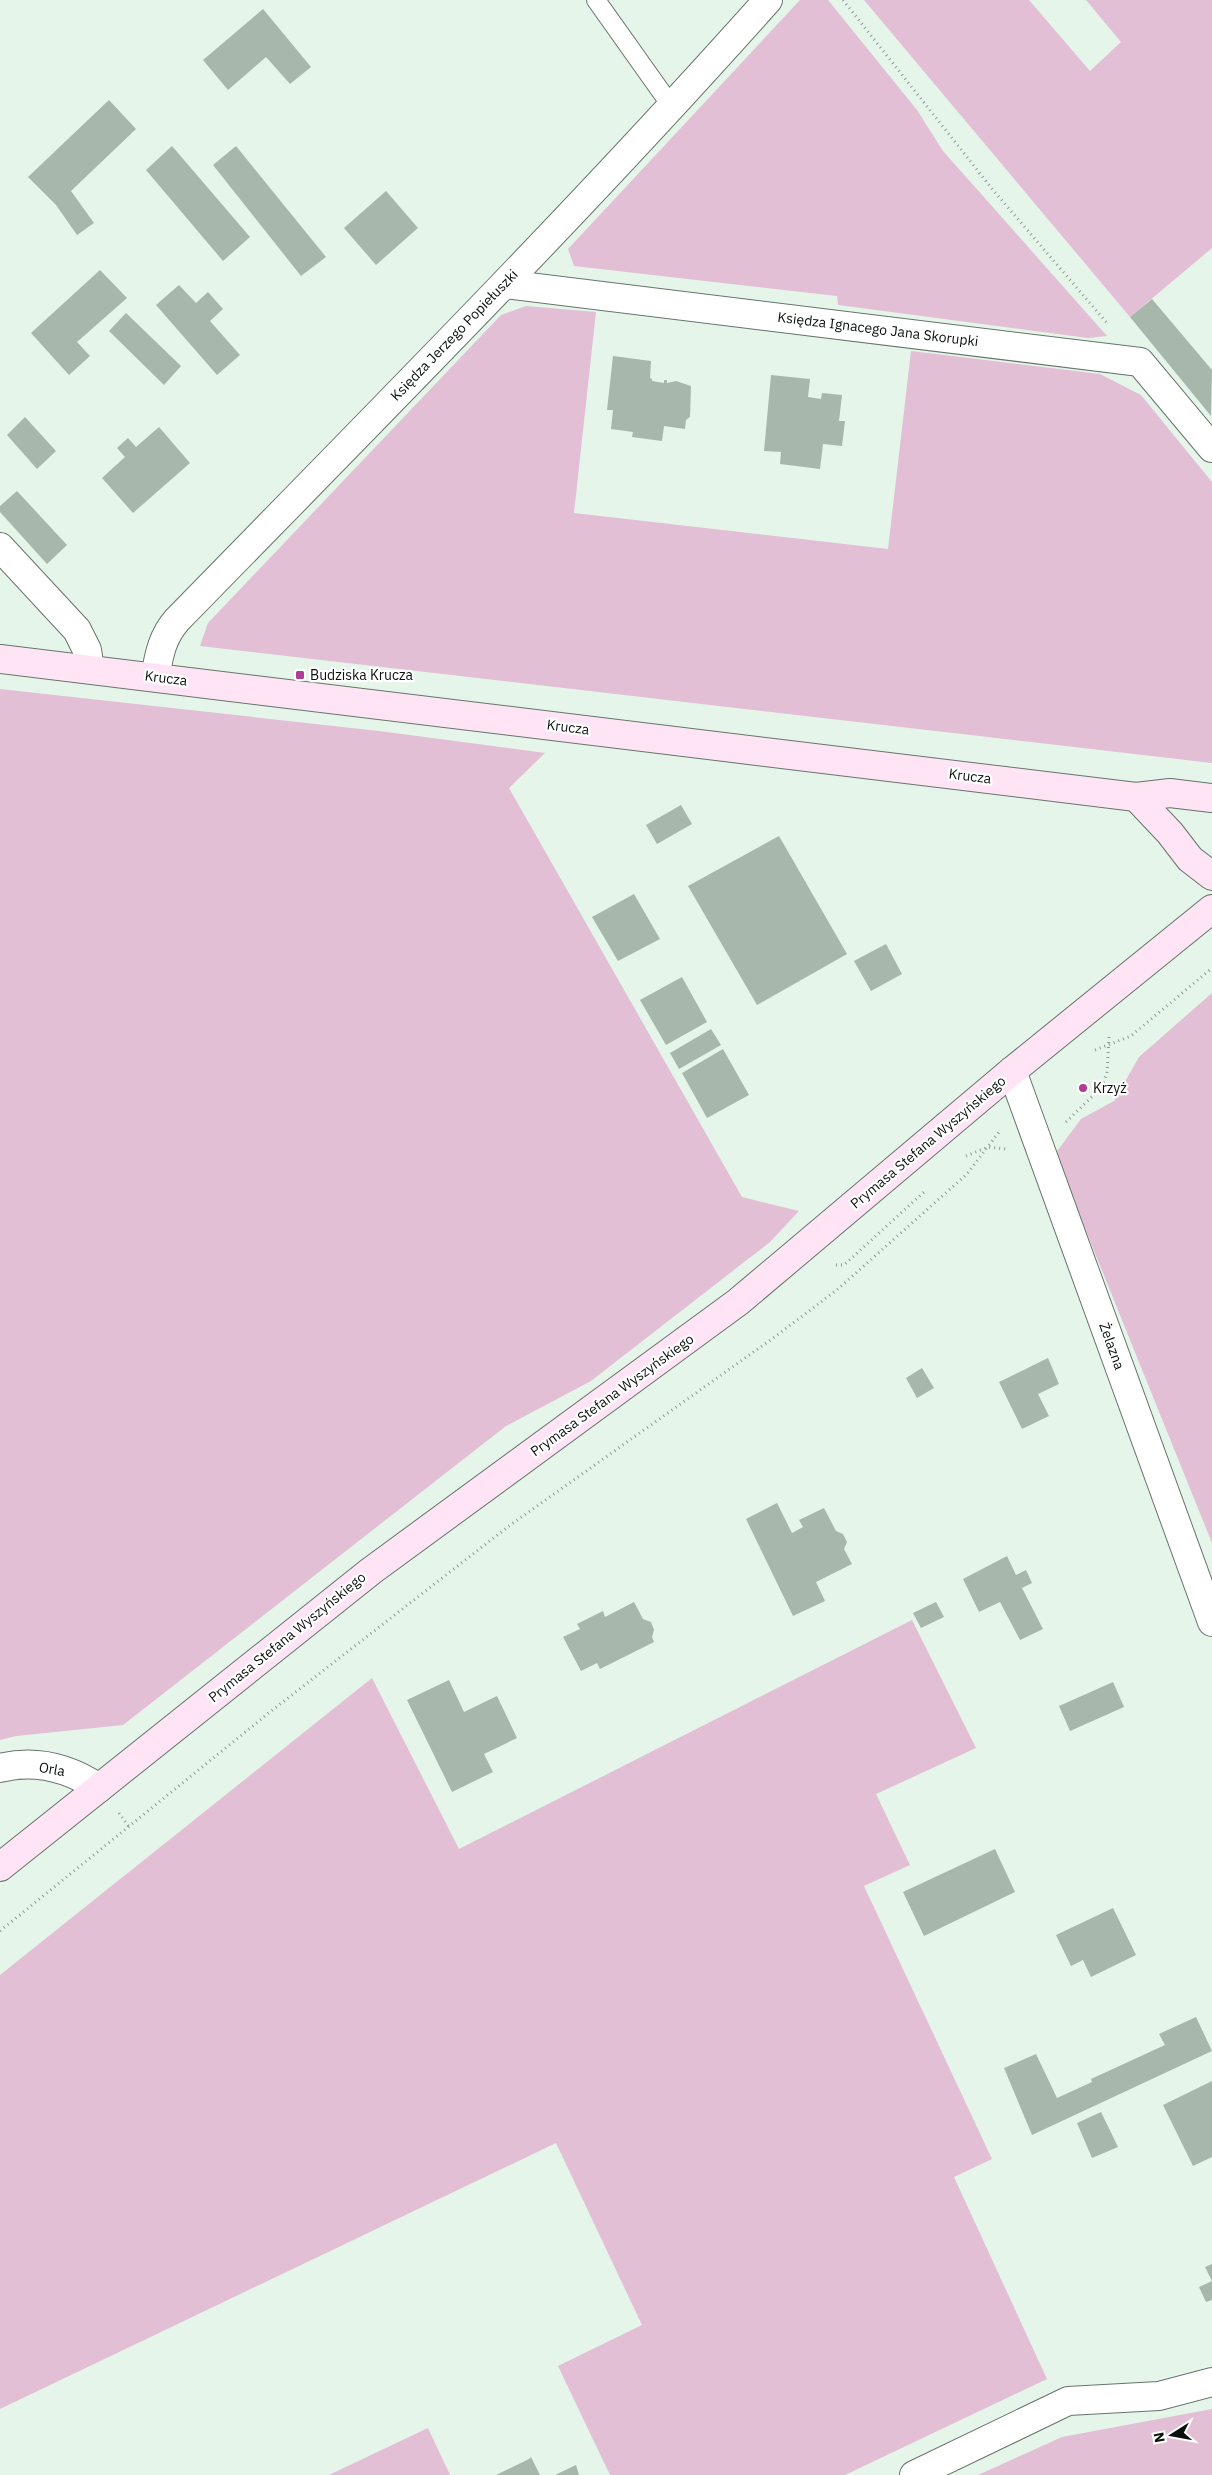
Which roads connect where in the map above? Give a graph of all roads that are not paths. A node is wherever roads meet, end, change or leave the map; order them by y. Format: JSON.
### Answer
{"nodes":[{"id":1,"x":596,"y":0,"type":"edge"},
{"id":2,"x":768,"y":0,"type":"edge"},
{"id":3,"x":672,"y":107,"type":"junction"},
{"id":4,"x":505,"y":284,"type":"junction"},
{"id":5,"x":1212,"y":448,"type":"edge"},
{"id":6,"x":0,"y":548,"type":"edge"},
{"id":7,"x":0,"y":659,"type":"edge"},
{"id":8,"x":90,"y":669,"type":"junction"},
{"id":9,"x":155,"y":677,"type":"junction"},
{"id":10,"x":1136,"y":797,"type":"junction"},
{"id":11,"x":1206,"y":802,"type":"edge"},
{"id":12,"x":1212,"y":876,"type":"edge"},
{"id":13,"x":1212,"y":909,"type":"edge"},
{"id":14,"x":1012,"y":1071,"type":"junction"},
{"id":15,"x":1212,"y":1622,"type":"edge"},
{"id":16,"x":0,"y":1768,"type":"edge"},
{"id":17,"x":99,"y":1788,"type":"junction"},
{"id":18,"x":0,"y":1867,"type":"edge"},
{"id":19,"x":1212,"y":2382,"type":"edge"},
{"id":20,"x":914,"y":2475,"type":"edge"}],
"edges":[{"from":1,"to":3,"type":"lane"},
{"from":2,"to":3,"type":"street","name":"Księdza Jerzego Popiełuszki"},
{"from":3,"to":4,"type":"street","name":"Księdza Jerzego Popiełuszki"},
{"from":4,"to":5,"type":"street","name":"Księdza Ignacego Jana Skorupki"},
{"from":4,"to":9,"type":"street","name":"Księdza Jerzego Popiełuszki"},
{"from":6,"to":8,"type":"street"},
{"from":7,"to":8,"type":"street","name":"Krucza"},
{"from":8,"to":9,"type":"street","name":"Krucza"},
{"from":9,"to":10,"type":"street","name":"Krucza"},
{"from":10,"to":11,"type":"street","name":"Krucza"},
{"from":10,"to":12,"type":"street"},
{"from":13,"to":14,"type":"street","name":"Prymasa Stefana Wyszyńskiego"},
{"from":14,"to":15,"type":"street","name":"Żelazna"},
{"from":14,"to":17,"type":"street","name":"Prymasa Stefana Wyszyńskiego"},
{"from":16,"to":17,"type":"street","name":"Orla"},
{"from":17,"to":18,"type":"street","name":"Prymasa Stefana Wyszyńskiego"},
{"from":19,"to":20,"type":"street"}]}
